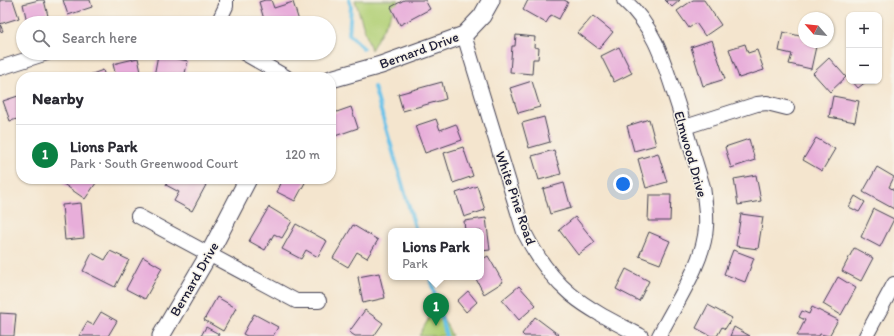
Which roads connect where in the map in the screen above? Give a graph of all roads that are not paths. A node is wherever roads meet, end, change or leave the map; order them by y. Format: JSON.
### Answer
{"nodes":[{"id":1,"x":226,"y":0,"type":"edge"},
{"id":2,"x":492,"y":0,"type":"edge"},
{"id":3,"x":624,"y":0,"type":"edge"},
{"id":4,"x":221,"y":16,"type":"edge"},
{"id":5,"x":464,"y":35,"type":"junction"},
{"id":6,"x":25,"y":60,"type":"edge"},
{"id":7,"x":256,"y":60,"type":"edge"},
{"id":8,"x":0,"y":68,"type":"edge"},
{"id":9,"x":277,"y":72,"type":"edge"},
{"id":10,"x":336,"y":78,"type":"edge"},
{"id":11,"x":787,"y":108,"type":"dead end"},
{"id":12,"x":685,"y":127,"type":"junction"},
{"id":13,"x":245,"y":184,"type":"edge"},
{"id":14,"x":138,"y":216,"type":"dead end"},
{"id":15,"x":209,"y":254,"type":"junction"},
{"id":16,"x":894,"y":284,"type":"edge"},
{"id":17,"x":319,"y":301,"type":"dead end"},
{"id":18,"x":161,"y":336,"type":"edge"},
{"id":19,"x":641,"y":336,"type":"edge"},
{"id":20,"x":659,"y":336,"type":"edge"},
{"id":21,"x":866,"y":336,"type":"edge"}],
"edges":[{"from":1,"to":4,"type":"street"},
{"from":2,"to":5,"type":"street","name":"Bernard Drive"},
{"from":3,"to":12,"type":"street","name":"Elmwood Drive"},
{"from":5,"to":10,"type":"street","name":"Bernard Drive"},
{"from":5,"to":19,"type":"street","name":"White Pine Road"},
{"from":6,"to":8,"type":"street"},
{"from":7,"to":9,"type":"street"},
{"from":11,"to":12,"type":"street"},
{"from":12,"to":20,"type":"street","name":"Elmwood Drive"},
{"from":13,"to":15,"type":"street","name":"Bernard Drive"},
{"from":14,"to":15,"type":"street"},
{"from":15,"to":17,"type":"street"},
{"from":15,"to":18,"type":"street","name":"Bernard Drive"},
{"from":16,"to":21,"type":"street"}]}
